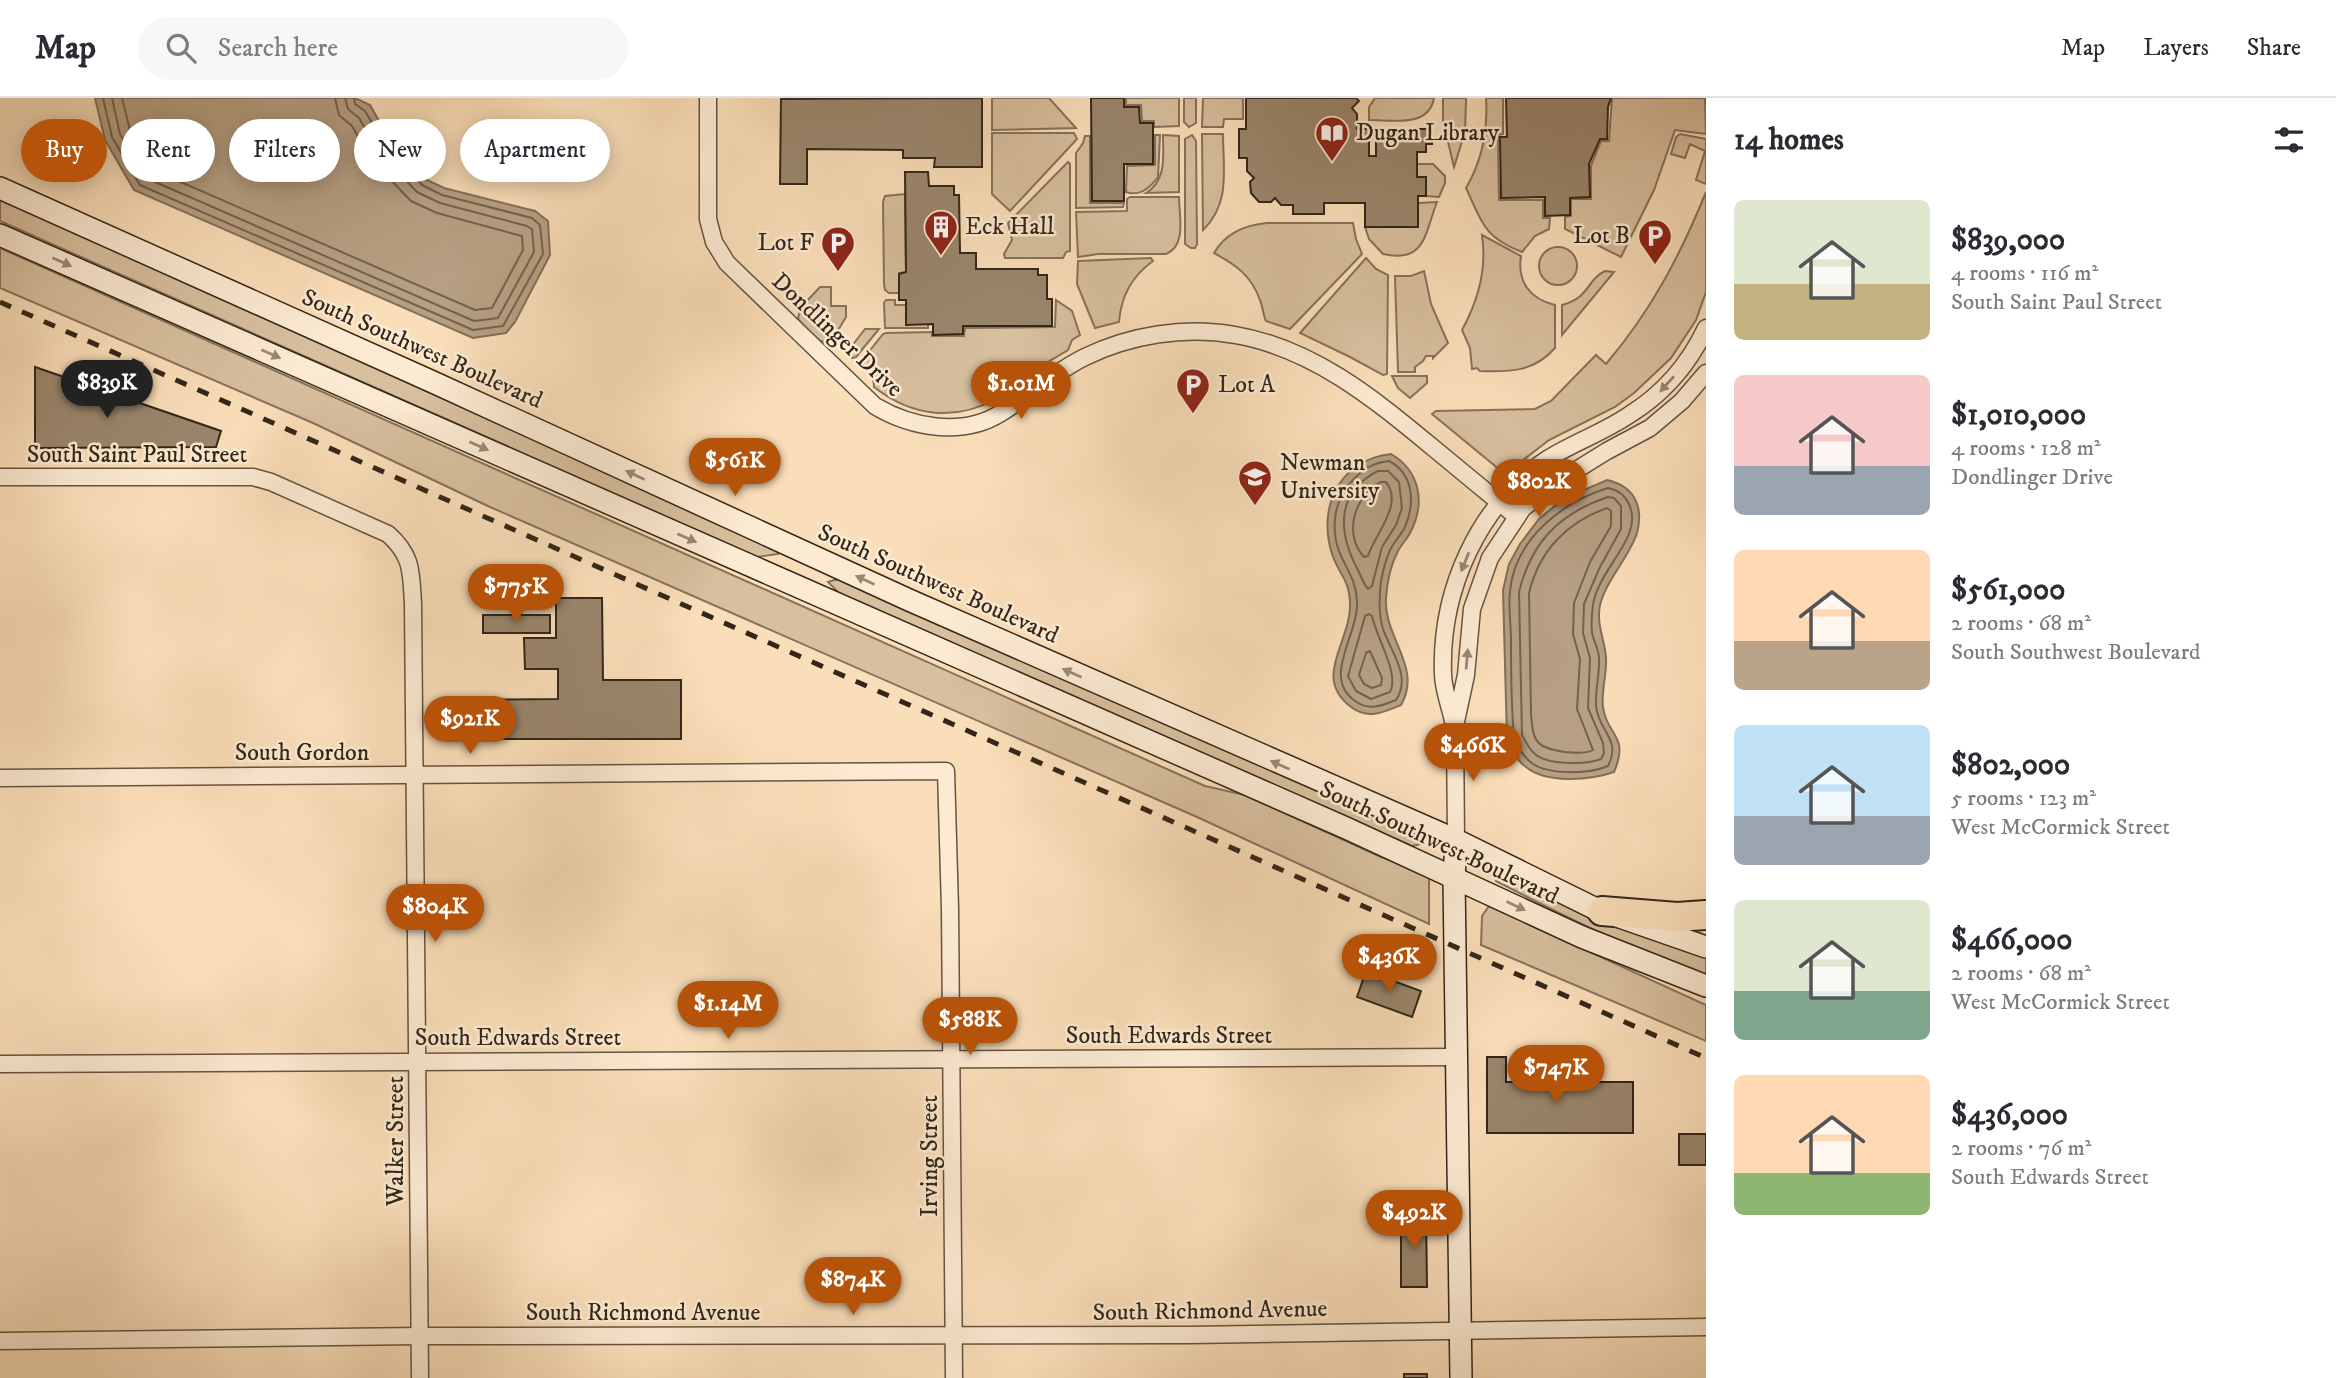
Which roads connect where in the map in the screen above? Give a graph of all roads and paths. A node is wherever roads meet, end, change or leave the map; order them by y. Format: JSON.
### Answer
{"nodes":[{"id":1,"x":708,"y":98,"type":"edge"},
{"id":2,"x":0,"y":188,"type":"edge"},
{"id":3,"x":0,"y":235,"type":"edge"},
{"id":4,"x":1706,"y":328,"type":"edge"},
{"id":5,"x":1706,"y":373,"type":"edge"},
{"id":6,"x":0,"y":477,"type":"edge"},
{"id":7,"x":1499,"y":502,"type":"junction"},
{"id":8,"x":1517,"y":517,"type":"junction"},
{"id":9,"x":388,"y":534,"type":"joint"},
{"id":10,"x":1455,"y":726,"type":"junction"},
{"id":11,"x":940,"y":771,"type":"joint"},
{"id":12,"x":415,"y":775,"type":"junction"},
{"id":13,"x":0,"y":778,"type":"edge"},
{"id":14,"x":1455,"y":840,"type":"junction"},
{"id":15,"x":1454,"y":879,"type":"junction"},
{"id":16,"x":1602,"y":911,"type":"junction"},
{"id":17,"x":1706,"y":915,"type":"edge"},
{"id":18,"x":1706,"y":947,"type":"edge"},
{"id":19,"x":1706,"y":986,"type":"edge"},
{"id":20,"x":1456,"y":1057,"type":"junction"},
{"id":21,"x":951,"y":1059,"type":"junction"},
{"id":22,"x":418,"y":1061,"type":"junction"},
{"id":23,"x":0,"y":1064,"type":"edge"},
{"id":24,"x":1706,"y":1327,"type":"edge"},
{"id":25,"x":1461,"y":1330,"type":"junction"},
{"id":26,"x":954,"y":1335,"type":"junction"},
{"id":27,"x":420,"y":1336,"type":"junction"},
{"id":28,"x":0,"y":1340,"type":"edge"},
{"id":29,"x":420,"y":1378,"type":"edge"},
{"id":30,"x":954,"y":1378,"type":"edge"},
{"id":31,"x":1461,"y":1378,"type":"edge"}],
"edges":[{"from":1,"to":7,"type":"street","name":"Dondlinger Drive"},
{"from":14,"to":2,"type":"main road","name":"South Southwest Boulevard","one_way":true},
{"from":3,"to":15,"type":"main road","name":"South Southwest Boulevard","one_way":true},
{"from":4,"to":7,"type":"street","one_way":true},
{"from":5,"to":8,"type":"street"},
{"from":6,"to":9,"type":"street","name":"South Saint Paul Street"},
{"from":7,"to":8,"type":"street","name":"Dondlinger Drive"},
{"from":7,"to":10,"type":"street","one_way":true},
{"from":10,"to":8,"type":"street","one_way":true},
{"from":9,"to":12,"type":"street","name":"Walker Street"},
{"from":10,"to":14,"type":"street"},
{"from":11,"to":12,"type":"street","name":"South Gordon"},
{"from":11,"to":21,"type":"street","name":"Irving Street"},
{"from":12,"to":13,"type":"street","name":"South Gordon"},
{"from":12,"to":22,"type":"street","name":"Walker Street"},
{"from":14,"to":15,"type":"main road"},
{"from":14,"to":16,"type":"main road","name":"South Southwest Boulevard"},
{"from":15,"to":19,"type":"main road","name":"South Southwest Boulevard","one_way":true},
{"from":15,"to":20,"type":"main road"},
{"from":16,"to":17,"type":"highway"},
{"from":16,"to":18,"type":"main road","name":"South Southwest Boulevard"},
{"from":20,"to":21,"type":"street","name":"South Edwards Street"},
{"from":20,"to":25,"type":"main road"},
{"from":21,"to":22,"type":"street","name":"South Edwards Street"},
{"from":21,"to":26,"type":"street","name":"Irving Street"},
{"from":22,"to":23,"type":"street","name":"South Edwards Street"},
{"from":22,"to":27,"type":"street","name":"Walker Street"},
{"from":24,"to":25,"type":"street","name":"South Richmond Avenue"},
{"from":25,"to":26,"type":"street","name":"South Richmond Avenue"},
{"from":25,"to":31,"type":"main road"},
{"from":26,"to":27,"type":"street","name":"South Richmond Avenue"},
{"from":26,"to":30,"type":"street","name":"Irving Street"},
{"from":27,"to":28,"type":"street","name":"South Richmond Avenue"},
{"from":27,"to":29,"type":"street","name":"Walker Street"}]}
